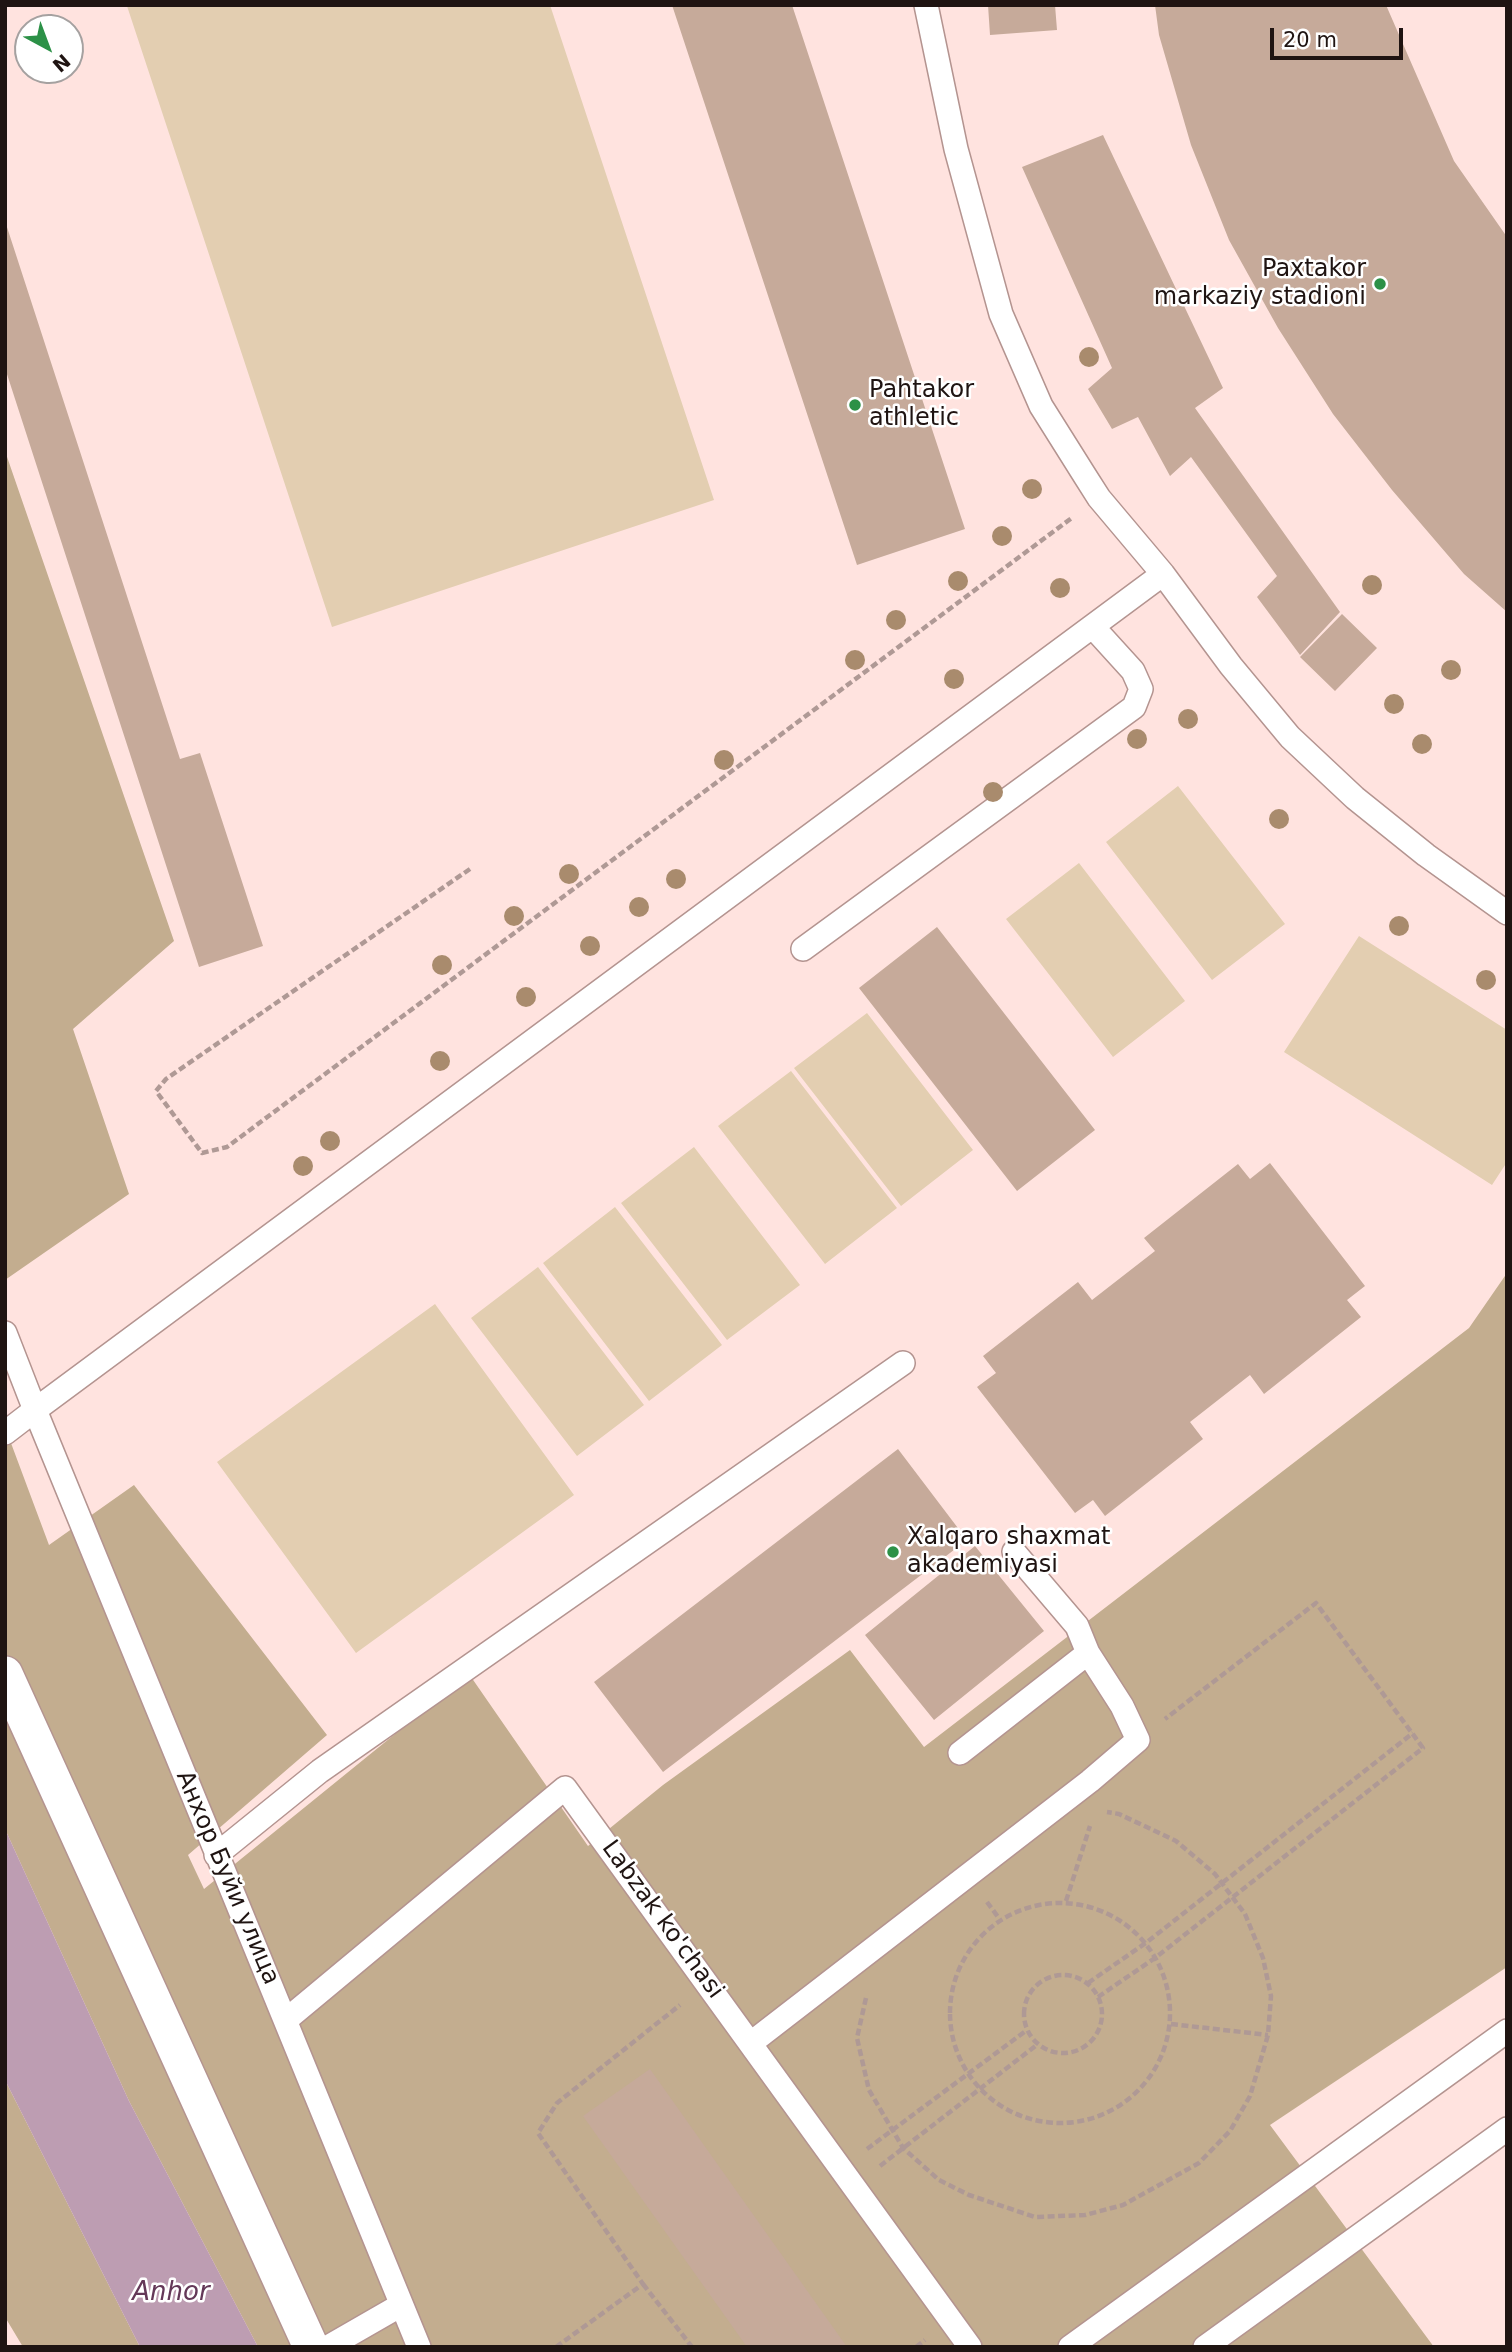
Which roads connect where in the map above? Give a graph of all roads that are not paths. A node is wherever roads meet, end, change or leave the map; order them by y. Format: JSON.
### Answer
{"nodes":[{"id":1,"x":926,"y":5,"type":"edge"},
{"id":2,"x":1163,"y":574,"type":"junction"},
{"id":3,"x":1093,"y":627,"type":"junction"},
{"id":4,"x":1507,"y":913,"type":"edge"},
{"id":5,"x":803,"y":948,"type":"dead end"},
{"id":6,"x":5,"y":1333,"type":"edge"},
{"id":7,"x":903,"y":1363,"type":"dead end"},
{"id":8,"x":35,"y":1410,"type":"junction"},
{"id":9,"x":5,"y":1433,"type":"edge"},
{"id":10,"x":1014,"y":1552,"type":"dead end"},
{"id":11,"x":1088,"y":1653,"type":"junction"},
{"id":12,"x":5,"y":1674,"type":"edge"},
{"id":13,"x":960,"y":1754,"type":"dead end"},
{"id":14,"x":216,"y":1855,"type":"junction"},
{"id":15,"x":286,"y":2020,"type":"junction"},
{"id":16,"x":1507,"y":2031,"type":"edge"},
{"id":17,"x":751,"y":2043,"type":"junction"},
{"id":18,"x":1507,"y":2129,"type":"edge"},
{"id":19,"x":401,"y":2305,"type":"junction"},
{"id":20,"x":311,"y":2347,"type":"edge"},
{"id":21,"x":328,"y":2347,"type":"edge"},
{"id":22,"x":419,"y":2347,"type":"edge"},
{"id":23,"x":970,"y":2347,"type":"edge"},
{"id":24,"x":1070,"y":2347,"type":"edge"},
{"id":25,"x":1205,"y":2347,"type":"edge"}],
"edges":[{"from":1,"to":2,"type":"lane"},
{"from":2,"to":3,"type":"lane"},
{"from":2,"to":4,"type":"lane"},
{"from":3,"to":5,"type":"lane"},
{"from":3,"to":8,"type":"lane"},
{"from":6,"to":8,"type":"lane","name":"Анхор Буйи улица"},
{"from":7,"to":14,"type":"lane"},
{"from":8,"to":9,"type":"lane"},
{"from":8,"to":14,"type":"lane","name":"Анхор Буйи улица"},
{"from":10,"to":11,"type":"lane"},
{"from":11,"to":13,"type":"lane"},
{"from":11,"to":17,"type":"lane"},
{"from":12,"to":20,"type":"street"},
{"from":14,"to":15,"type":"lane","name":"Анхор Буйи улица"},
{"from":15,"to":17,"type":"lane","name":"Labzak ko'chasi"},
{"from":15,"to":19,"type":"lane","name":"Анхор Буйи улица"},
{"from":16,"to":24,"type":"lane"},
{"from":17,"to":23,"type":"lane","name":"Labzak ko'chasi"},
{"from":18,"to":25,"type":"lane"},
{"from":19,"to":21,"type":"lane"},
{"from":19,"to":22,"type":"lane","name":"Анхор Буйи улица"}]}
